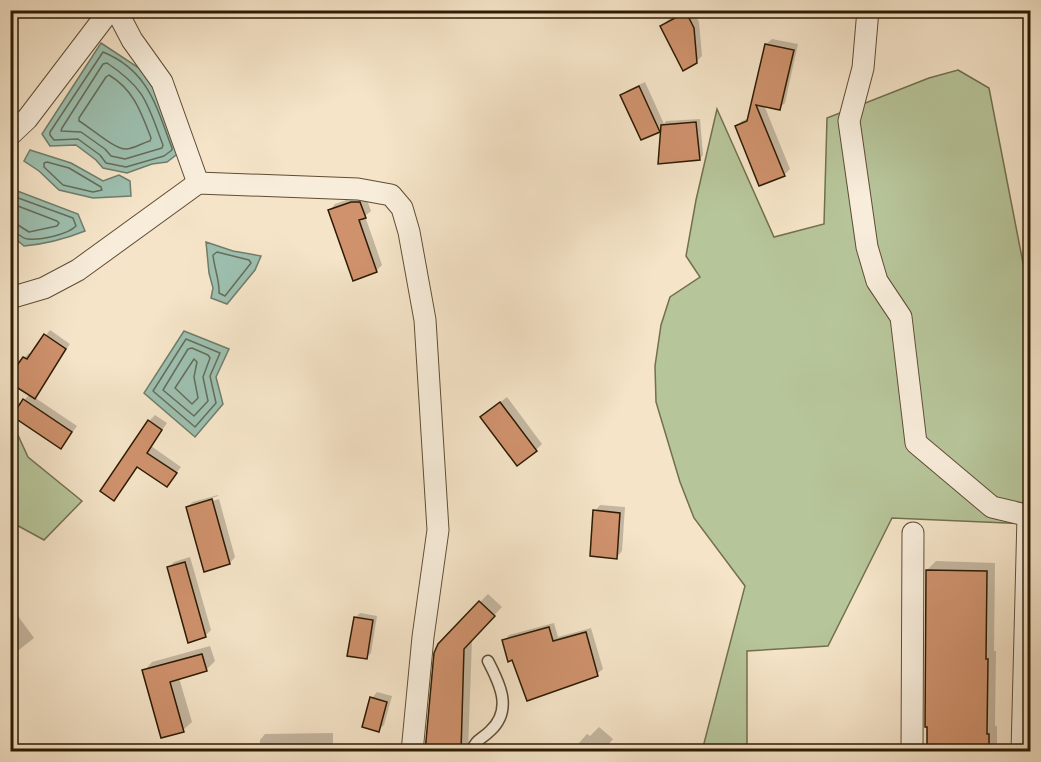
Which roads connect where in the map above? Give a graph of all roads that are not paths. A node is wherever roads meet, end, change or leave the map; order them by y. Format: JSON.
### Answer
{"nodes":[{"id":1,"x":110,"y":10,"type":"edge"},
{"id":2,"x":120,"y":10,"type":"edge"},
{"id":3,"x":868,"y":10,"type":"edge"},
{"id":4,"x":10,"y":135,"type":"edge"},
{"id":5,"x":198,"y":183,"type":"junction"},
{"id":6,"x":10,"y":298,"type":"edge"},
{"id":7,"x":1029,"y":516,"type":"edge"},
{"id":8,"x":913,"y":533,"type":"dead end"},
{"id":9,"x":488,"y":661,"type":"dead end"},
{"id":10,"x":412,"y":752,"type":"edge"},
{"id":11,"x":471,"y":752,"type":"edge"},
{"id":12,"x":912,"y":752,"type":"edge"},
{"id":13,"x":1022,"y":752,"type":"edge"}],
"edges":[{"from":1,"to":4,"type":"street"},
{"from":2,"to":5,"type":"street"},
{"from":3,"to":7,"type":"street"},
{"from":5,"to":6,"type":"street"},
{"from":5,"to":10,"type":"street"},
{"from":7,"to":13,"type":"street"},
{"from":8,"to":12,"type":"street"},
{"from":9,"to":11,"type":"lane"}]}
